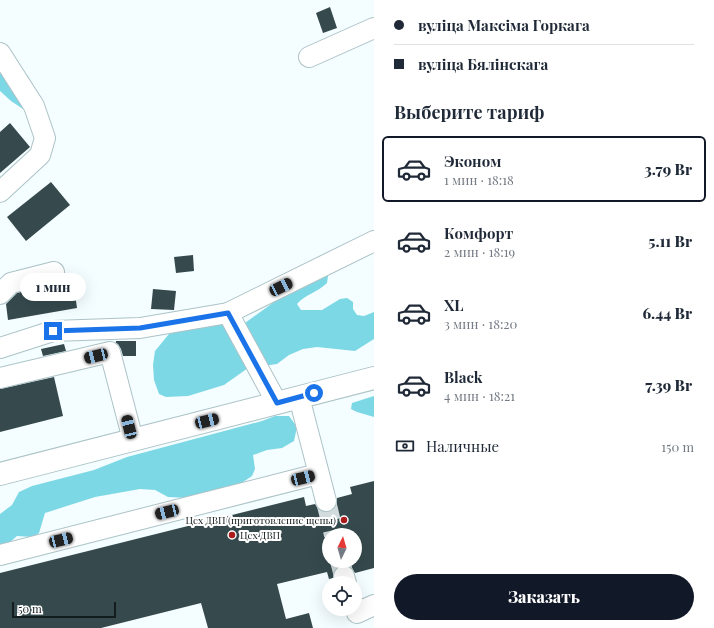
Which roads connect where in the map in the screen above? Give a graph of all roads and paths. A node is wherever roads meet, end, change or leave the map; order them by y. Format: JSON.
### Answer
{"nodes":[{"id":1,"x":374,"y":28,"type":"edge"},
{"id":2,"x":0,"y":54,"type":"edge"},
{"id":3,"x":308,"y":57,"type":"dead end"},
{"id":4,"x":0,"y":192,"type":"edge"},
{"id":5,"x":374,"y":242,"type":"edge"},
{"id":6,"x":54,"y":272,"type":"dead end"},
{"id":7,"x":0,"y":294,"type":"edge"},
{"id":8,"x":228,"y":313,"type":"junction"},
{"id":9,"x":0,"y":348,"type":"edge"},
{"id":10,"x":0,"y":378,"type":"edge"},
{"id":11,"x":374,"y":378,"type":"edge"},
{"id":12,"x":299,"y":397,"type":"junction"},
{"id":13,"x":277,"y":403,"type":"junction"},
{"id":14,"x":133,"y":440,"type":"junction"},
{"id":15,"x":0,"y":474,"type":"edge"},
{"id":16,"x":318,"y":474,"type":"junction"},
{"id":17,"x":326,"y":501,"type":"tunnel mouth"},
{"id":18,"x":0,"y":555,"type":"edge"}],
"edges":[{"from":1,"to":3,"type":"street"},
{"from":2,"to":4,"type":"street"},
{"from":5,"to":8,"type":"street"},
{"from":6,"to":7,"type":"street"},
{"from":8,"to":9,"type":"street"},
{"from":8,"to":13,"type":"street"},
{"from":10,"to":14,"type":"street"},
{"from":11,"to":12,"type":"main road"},
{"from":12,"to":13,"type":"main road"},
{"from":12,"to":16,"type":"street"},
{"from":13,"to":14,"type":"main road"},
{"from":14,"to":15,"type":"main road"},
{"from":16,"to":17,"type":"street"},
{"from":16,"to":18,"type":"street"}]}
